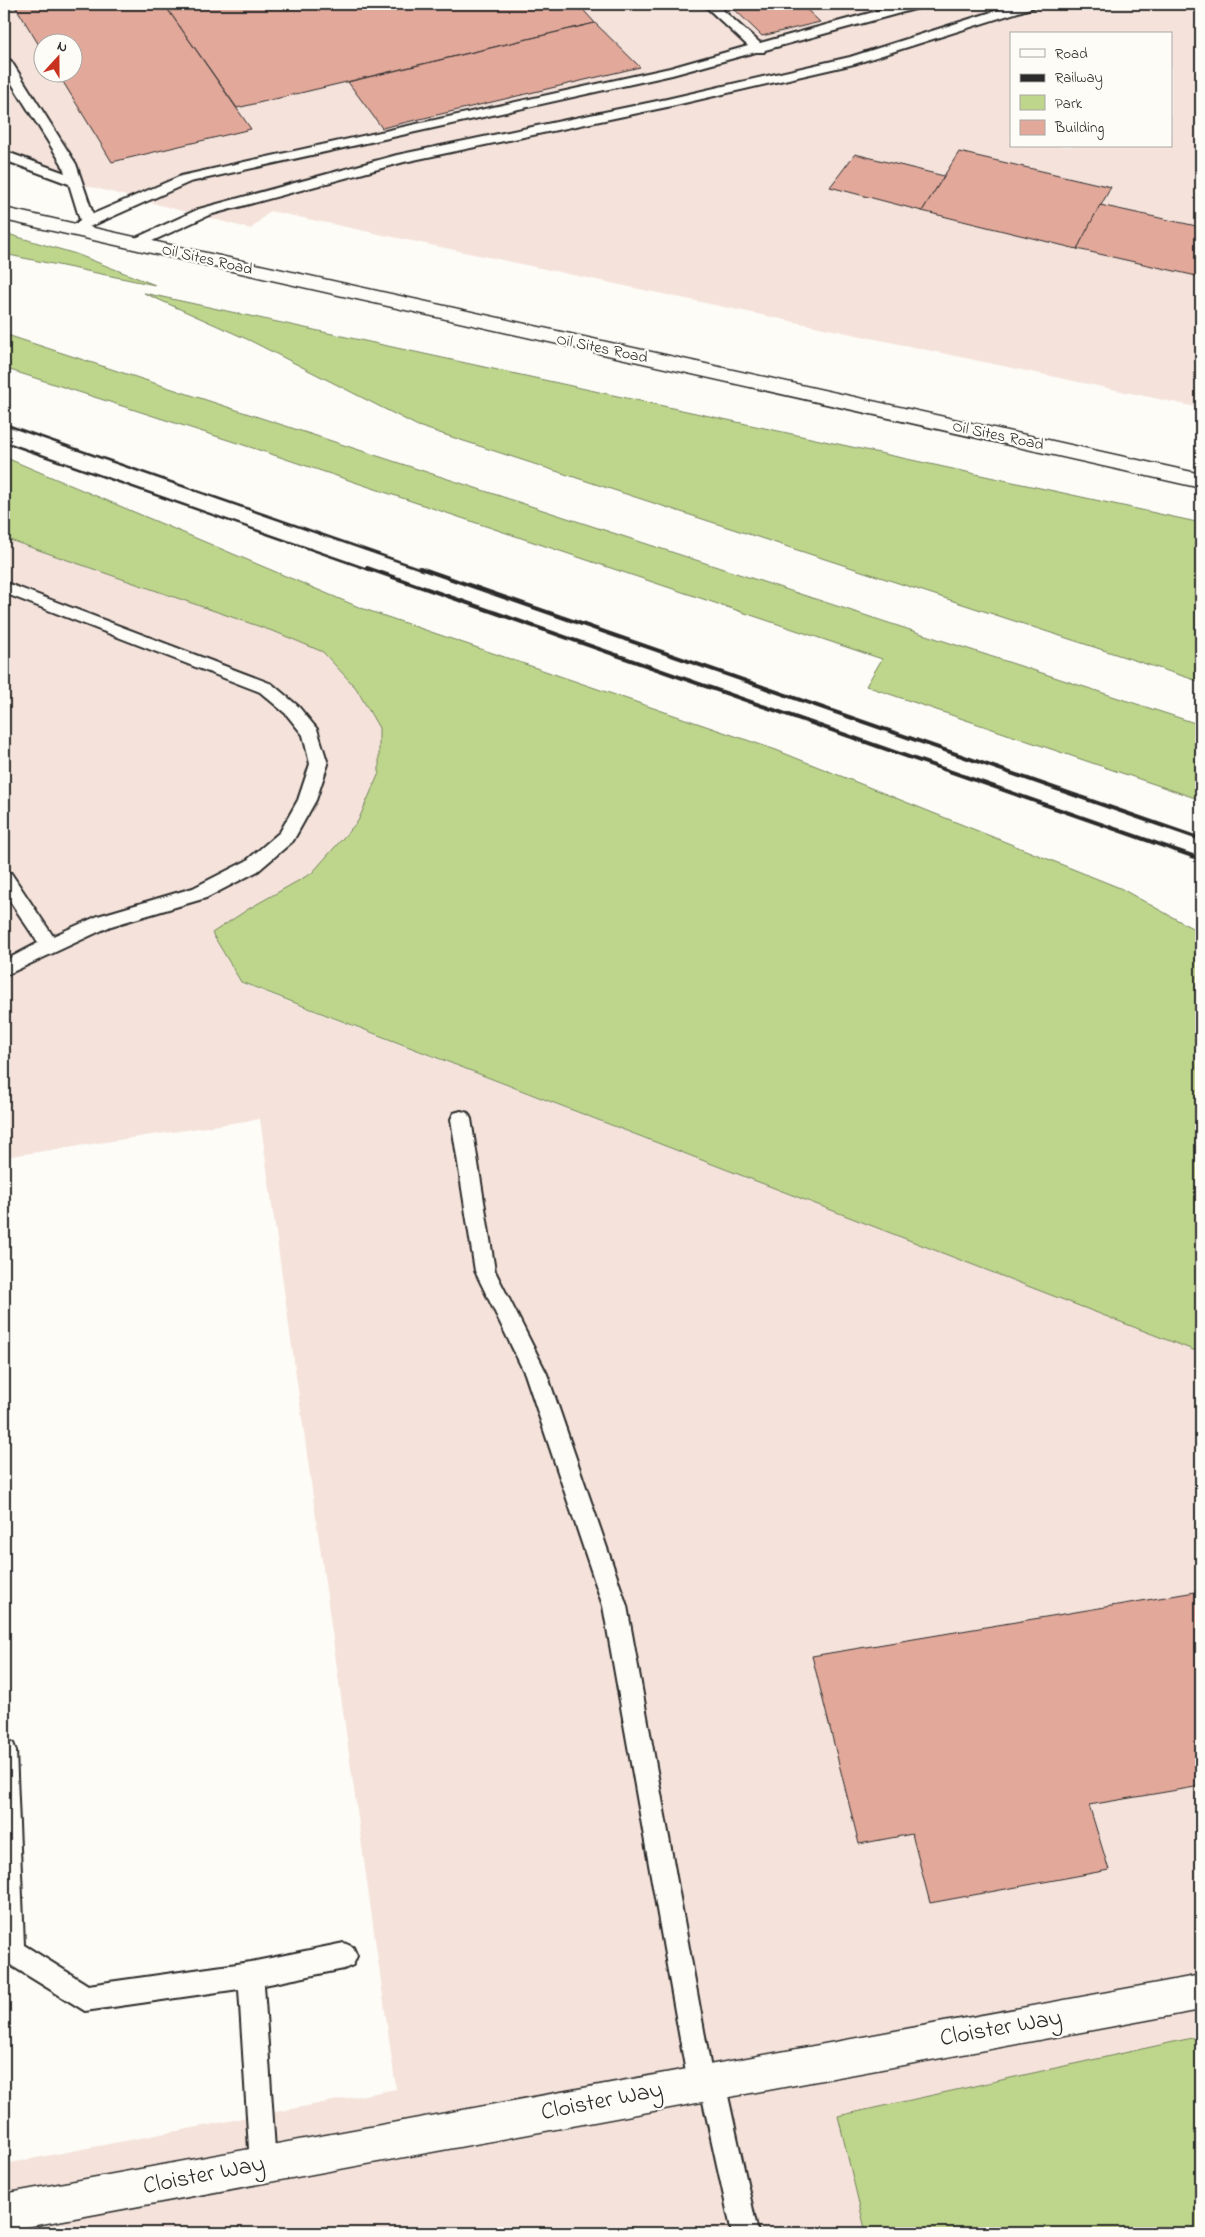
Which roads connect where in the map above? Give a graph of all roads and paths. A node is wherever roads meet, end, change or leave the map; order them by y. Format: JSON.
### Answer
{"nodes":[{"id":1,"x":710,"y":4,"type":"edge"},
{"id":2,"x":917,"y":4,"type":"edge"},
{"id":3,"x":1029,"y":4,"type":"edge"},
{"id":4,"x":886,"y":8,"type":"edge"},
{"id":5,"x":759,"y":49,"type":"junction"},
{"id":6,"x":4,"y":61,"type":"edge"},
{"id":7,"x":4,"y":155,"type":"edge"},
{"id":8,"x":74,"y":181,"type":"junction"},
{"id":9,"x":4,"y":214,"type":"edge"},
{"id":10,"x":81,"y":226,"type":"junction"},
{"id":11,"x":134,"y":244,"type":"junction"},
{"id":12,"x":1201,"y":481,"type":"edge"},
{"id":13,"x":4,"y":587,"type":"edge"},
{"id":14,"x":4,"y":878,"type":"edge"},
{"id":15,"x":50,"y":946,"type":"junction"},
{"id":16,"x":4,"y":969,"type":"edge"},
{"id":17,"x":461,"y":1118,"type":"dead end"},
{"id":18,"x":4,"y":1752,"type":"edge"},
{"id":19,"x":344,"y":1956,"type":"dead end"},
{"id":20,"x":251,"y":1975,"type":"junction"},
{"id":21,"x":1201,"y":1992,"type":"edge"},
{"id":22,"x":707,"y":2083,"type":"junction"},
{"id":23,"x":263,"y":2165,"type":"junction"},
{"id":24,"x":4,"y":2214,"type":"edge"},
{"id":25,"x":745,"y":2233,"type":"edge"}],
"edges":[{"from":1,"to":5,"type":"lane"},
{"from":2,"to":4,"type":"lane"},
{"from":3,"to":11,"type":"lane"},
{"from":4,"to":5,"type":"lane"},
{"from":5,"to":10,"type":"lane"},
{"from":6,"to":8,"type":"lane"},
{"from":7,"to":8,"type":"lane"},
{"from":8,"to":10,"type":"lane"},
{"from":9,"to":10,"type":"street","name":"Oil Sites Road"},
{"from":10,"to":11,"type":"street","name":"Oil Sites Road"},
{"from":11,"to":12,"type":"street","name":"Oil Sites Road"},
{"from":13,"to":15,"type":"lane"},
{"from":14,"to":15,"type":"lane"},
{"from":15,"to":16,"type":"lane"},
{"from":17,"to":22,"type":"lane"},
{"from":18,"to":20,"type":"lane"},
{"from":19,"to":20,"type":"lane"},
{"from":20,"to":23,"type":"lane"},
{"from":21,"to":22,"type":"street","name":"Cloister Way"},
{"from":22,"to":23,"type":"street","name":"Cloister Way"},
{"from":22,"to":25,"type":"lane"},
{"from":23,"to":24,"type":"street","name":"Cloister Way"}]}
